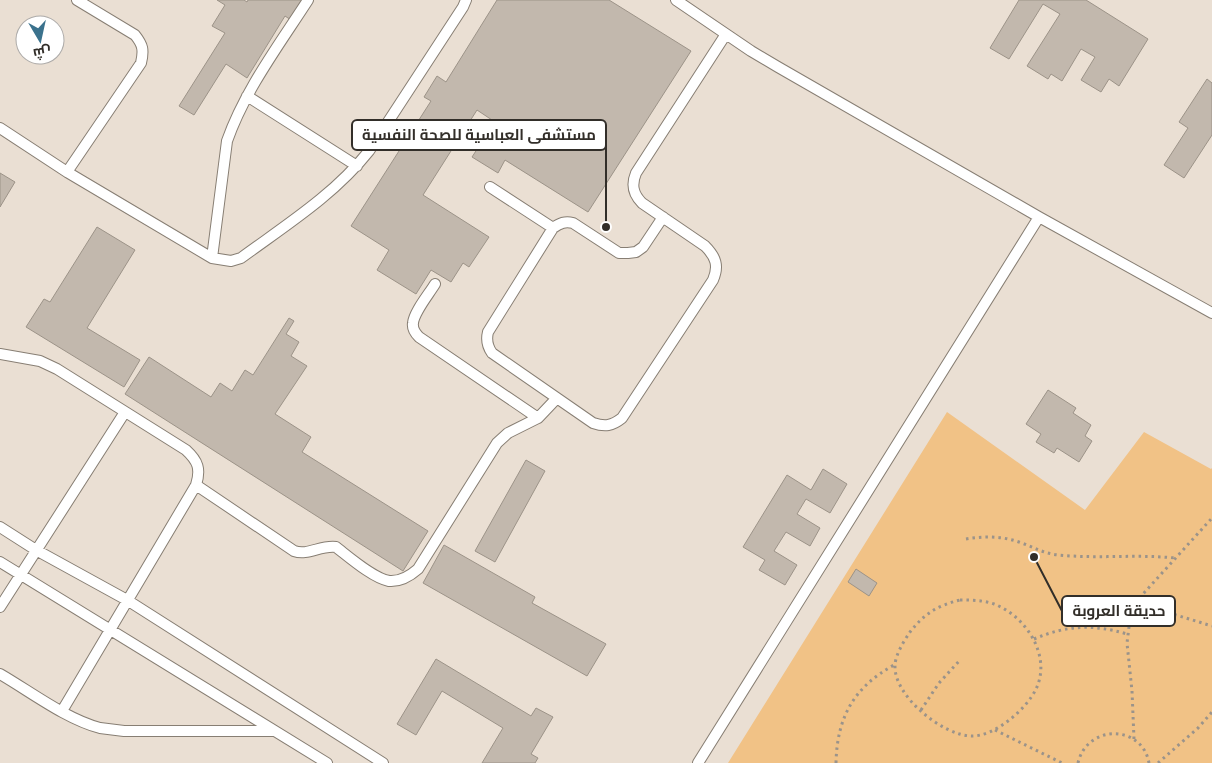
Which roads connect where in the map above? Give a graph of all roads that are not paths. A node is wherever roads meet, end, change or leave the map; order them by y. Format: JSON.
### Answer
{"nodes":[{"id":1,"x":77,"y":0,"type":"edge"},
{"id":2,"x":308,"y":0,"type":"edge"},
{"id":3,"x":466,"y":0,"type":"edge"},
{"id":4,"x":676,"y":0,"type":"edge"},
{"id":5,"x":726,"y":34,"type":"junction"},
{"id":6,"x":247,"y":96,"type":"junction"},
{"id":7,"x":0,"y":128,"type":"edge"},
{"id":8,"x":357,"y":166,"type":"junction"},
{"id":9,"x":67,"y":172,"type":"junction"},
{"id":10,"x":490,"y":187,"type":"dead end"},
{"id":11,"x":663,"y":217,"type":"junction"},
{"id":12,"x":1039,"y":217,"type":"junction"},
{"id":13,"x":553,"y":228,"type":"junction"},
{"id":14,"x":212,"y":258,"type":"junction"},
{"id":15,"x":435,"y":284,"type":"dead end"},
{"id":16,"x":1212,"y":313,"type":"edge"},
{"id":17,"x":0,"y":354,"type":"edge"},
{"id":18,"x":557,"y":398,"type":"junction"},
{"id":19,"x":125,"y":412,"type":"junction"},
{"id":20,"x":538,"y":418,"type":"junction"},
{"id":21,"x":196,"y":485,"type":"junction"},
{"id":22,"x":0,"y":527,"type":"edge"},
{"id":23,"x":36,"y":550,"type":"junction"},
{"id":24,"x":0,"y":562,"type":"edge"},
{"id":25,"x":20,"y":575,"type":"junction"},
{"id":26,"x":127,"y":600,"type":"junction"},
{"id":27,"x":0,"y":607,"type":"edge"},
{"id":28,"x":109,"y":630,"type":"junction"},
{"id":29,"x":0,"y":674,"type":"edge"},
{"id":30,"x":62,"y":711,"type":"junction"},
{"id":31,"x":275,"y":731,"type":"junction"},
{"id":32,"x":327,"y":763,"type":"edge"},
{"id":33,"x":383,"y":763,"type":"edge"},
{"id":34,"x":698,"y":763,"type":"edge"}],
"edges":[{"from":1,"to":9,"type":"lane"},
{"from":2,"to":6,"type":"lane"},
{"from":3,"to":8,"type":"lane"},
{"from":4,"to":5,"type":"lane"},
{"from":5,"to":11,"type":"lane"},
{"from":5,"to":12,"type":"lane"},
{"from":6,"to":8,"type":"lane"},
{"from":6,"to":14,"type":"lane"},
{"from":7,"to":9,"type":"lane"},
{"from":8,"to":14,"type":"lane"},
{"from":9,"to":14,"type":"lane"},
{"from":10,"to":13,"type":"lane"},
{"from":11,"to":13,"type":"lane"},
{"from":11,"to":18,"type":"lane"},
{"from":12,"to":16,"type":"lane"},
{"from":12,"to":34,"type":"lane"},
{"from":13,"to":18,"type":"lane"},
{"from":15,"to":20,"type":"lane"},
{"from":17,"to":19,"type":"lane"},
{"from":18,"to":20,"type":"lane"},
{"from":19,"to":21,"type":"lane"},
{"from":19,"to":23,"type":"lane"},
{"from":20,"to":21,"type":"lane"},
{"from":21,"to":26,"type":"lane"},
{"from":22,"to":23,"type":"lane"},
{"from":23,"to":25,"type":"lane"},
{"from":23,"to":26,"type":"lane"},
{"from":24,"to":25,"type":"lane"},
{"from":25,"to":27,"type":"lane"},
{"from":25,"to":28,"type":"lane"},
{"from":26,"to":28,"type":"lane"},
{"from":26,"to":33,"type":"lane"},
{"from":28,"to":30,"type":"lane"},
{"from":28,"to":31,"type":"lane"},
{"from":29,"to":30,"type":"lane"},
{"from":30,"to":31,"type":"lane"},
{"from":31,"to":32,"type":"lane"}]}
